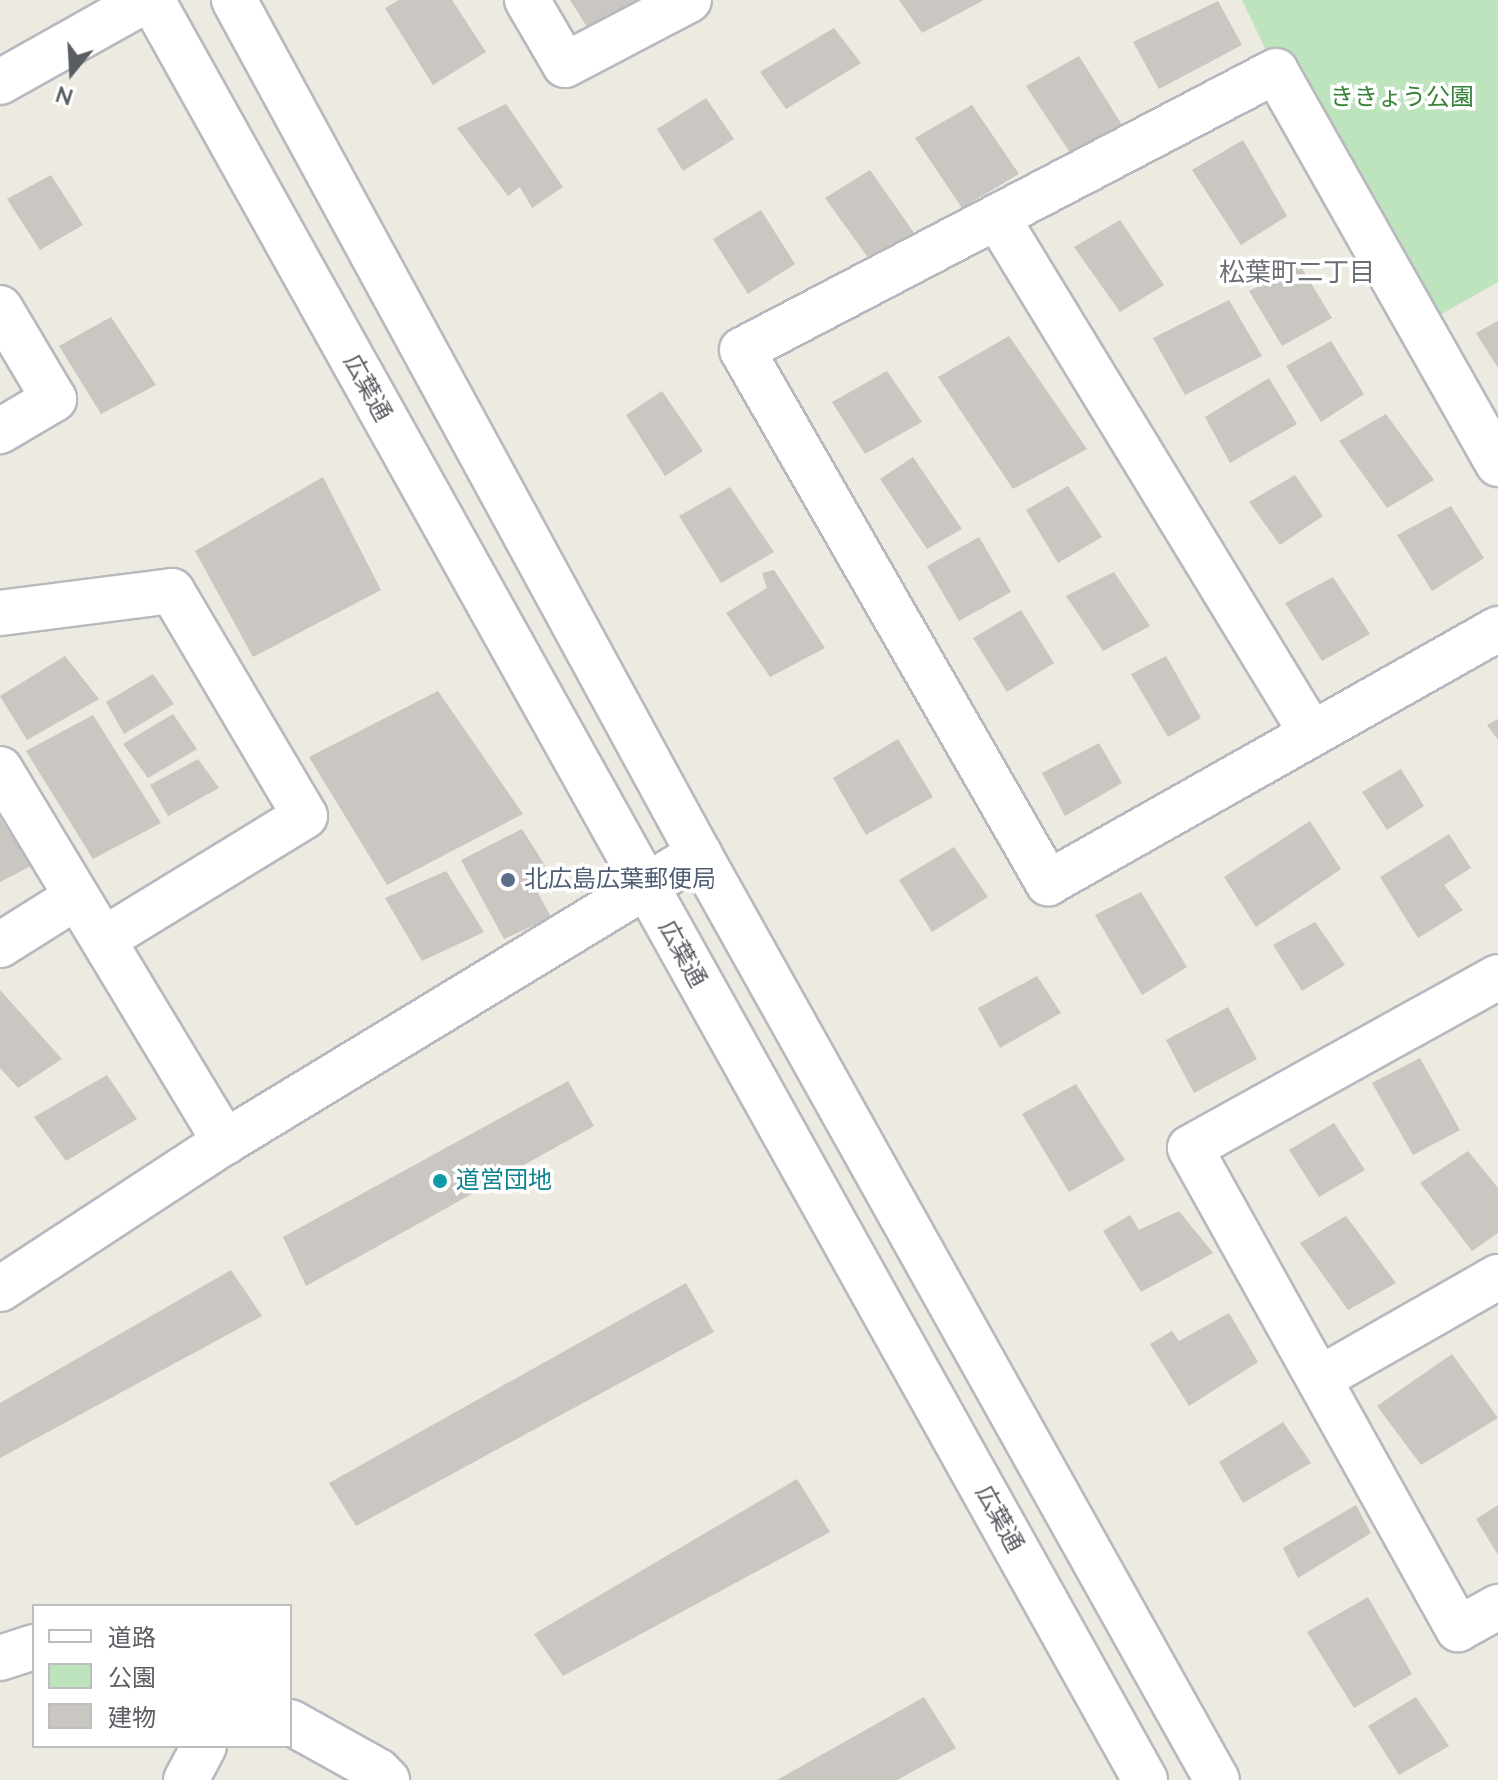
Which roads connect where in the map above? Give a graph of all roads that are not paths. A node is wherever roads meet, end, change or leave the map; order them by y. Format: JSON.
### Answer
{"nodes":[{"id":1,"x":149,"y":0,"type":"edge"},
{"id":2,"x":234,"y":0,"type":"edge"},
{"id":3,"x":527,"y":0,"type":"edge"},
{"id":4,"x":689,"y":0,"type":"edge"},
{"id":5,"x":0,"y":82,"type":"edge"},
{"id":6,"x":998,"y":219,"type":"junction"},
{"id":7,"x":0,"y":308,"type":"edge"},
{"id":8,"x":0,"y":431,"type":"edge"},
{"id":9,"x":1498,"y":464,"type":"edge"},
{"id":10,"x":0,"y":613,"type":"edge"},
{"id":11,"x":1498,"y":629,"type":"edge"},
{"id":12,"x":1312,"y":734,"type":"junction"},
{"id":13,"x":0,"y":769,"type":"edge"},
{"id":14,"x":699,"y":854,"type":"junction"},
{"id":15,"x":643,"y":886,"type":"junction"},
{"id":16,"x":75,"y":898,"type":"junction"},
{"id":17,"x":104,"y":939,"type":"junction"},
{"id":18,"x":0,"y":945,"type":"edge"},
{"id":19,"x":1498,"y":977,"type":"edge"},
{"id":20,"x":225,"y":1142,"type":"junction"},
{"id":21,"x":1498,"y":1277,"type":"edge"},
{"id":22,"x":0,"y":1289,"type":"edge"},
{"id":23,"x":1319,"y":1379,"type":"junction"},
{"id":24,"x":1498,"y":1607,"type":"edge"},
{"id":25,"x":32,"y":1648,"type":"edge"},
{"id":26,"x":0,"y":1658,"type":"edge"},
{"id":27,"x":292,"y":1723,"type":"edge"},
{"id":28,"x":203,"y":1748,"type":"edge"},
{"id":29,"x":186,"y":1780,"type":"edge"},
{"id":30,"x":387,"y":1780,"type":"edge"},
{"id":31,"x":1145,"y":1780,"type":"edge"},
{"id":32,"x":1217,"y":1780,"type":"edge"}],
"edges":[{"from":1,"to":5,"type":"street"},
{"from":1,"to":15,"type":"street","name":"広葉通"},
{"from":2,"to":14,"type":"street"},
{"from":3,"to":4,"type":"street"},
{"from":6,"to":9,"type":"street"},
{"from":6,"to":12,"type":"street"},
{"from":6,"to":12,"type":"street"},
{"from":7,"to":8,"type":"street"},
{"from":10,"to":17,"type":"street"},
{"from":11,"to":12,"type":"street"},
{"from":13,"to":16,"type":"street"},
{"from":14,"to":15,"type":"street"},
{"from":14,"to":32,"type":"street"},
{"from":15,"to":20,"type":"street"},
{"from":15,"to":31,"type":"street","name":"広葉通"},
{"from":16,"to":17,"type":"street"},
{"from":16,"to":18,"type":"street"},
{"from":17,"to":20,"type":"street"},
{"from":19,"to":23,"type":"street"},
{"from":20,"to":22,"type":"street"},
{"from":21,"to":23,"type":"street"},
{"from":23,"to":24,"type":"street"},
{"from":25,"to":26,"type":"street"},
{"from":27,"to":30,"type":"street"},
{"from":28,"to":29,"type":"street"}]}
